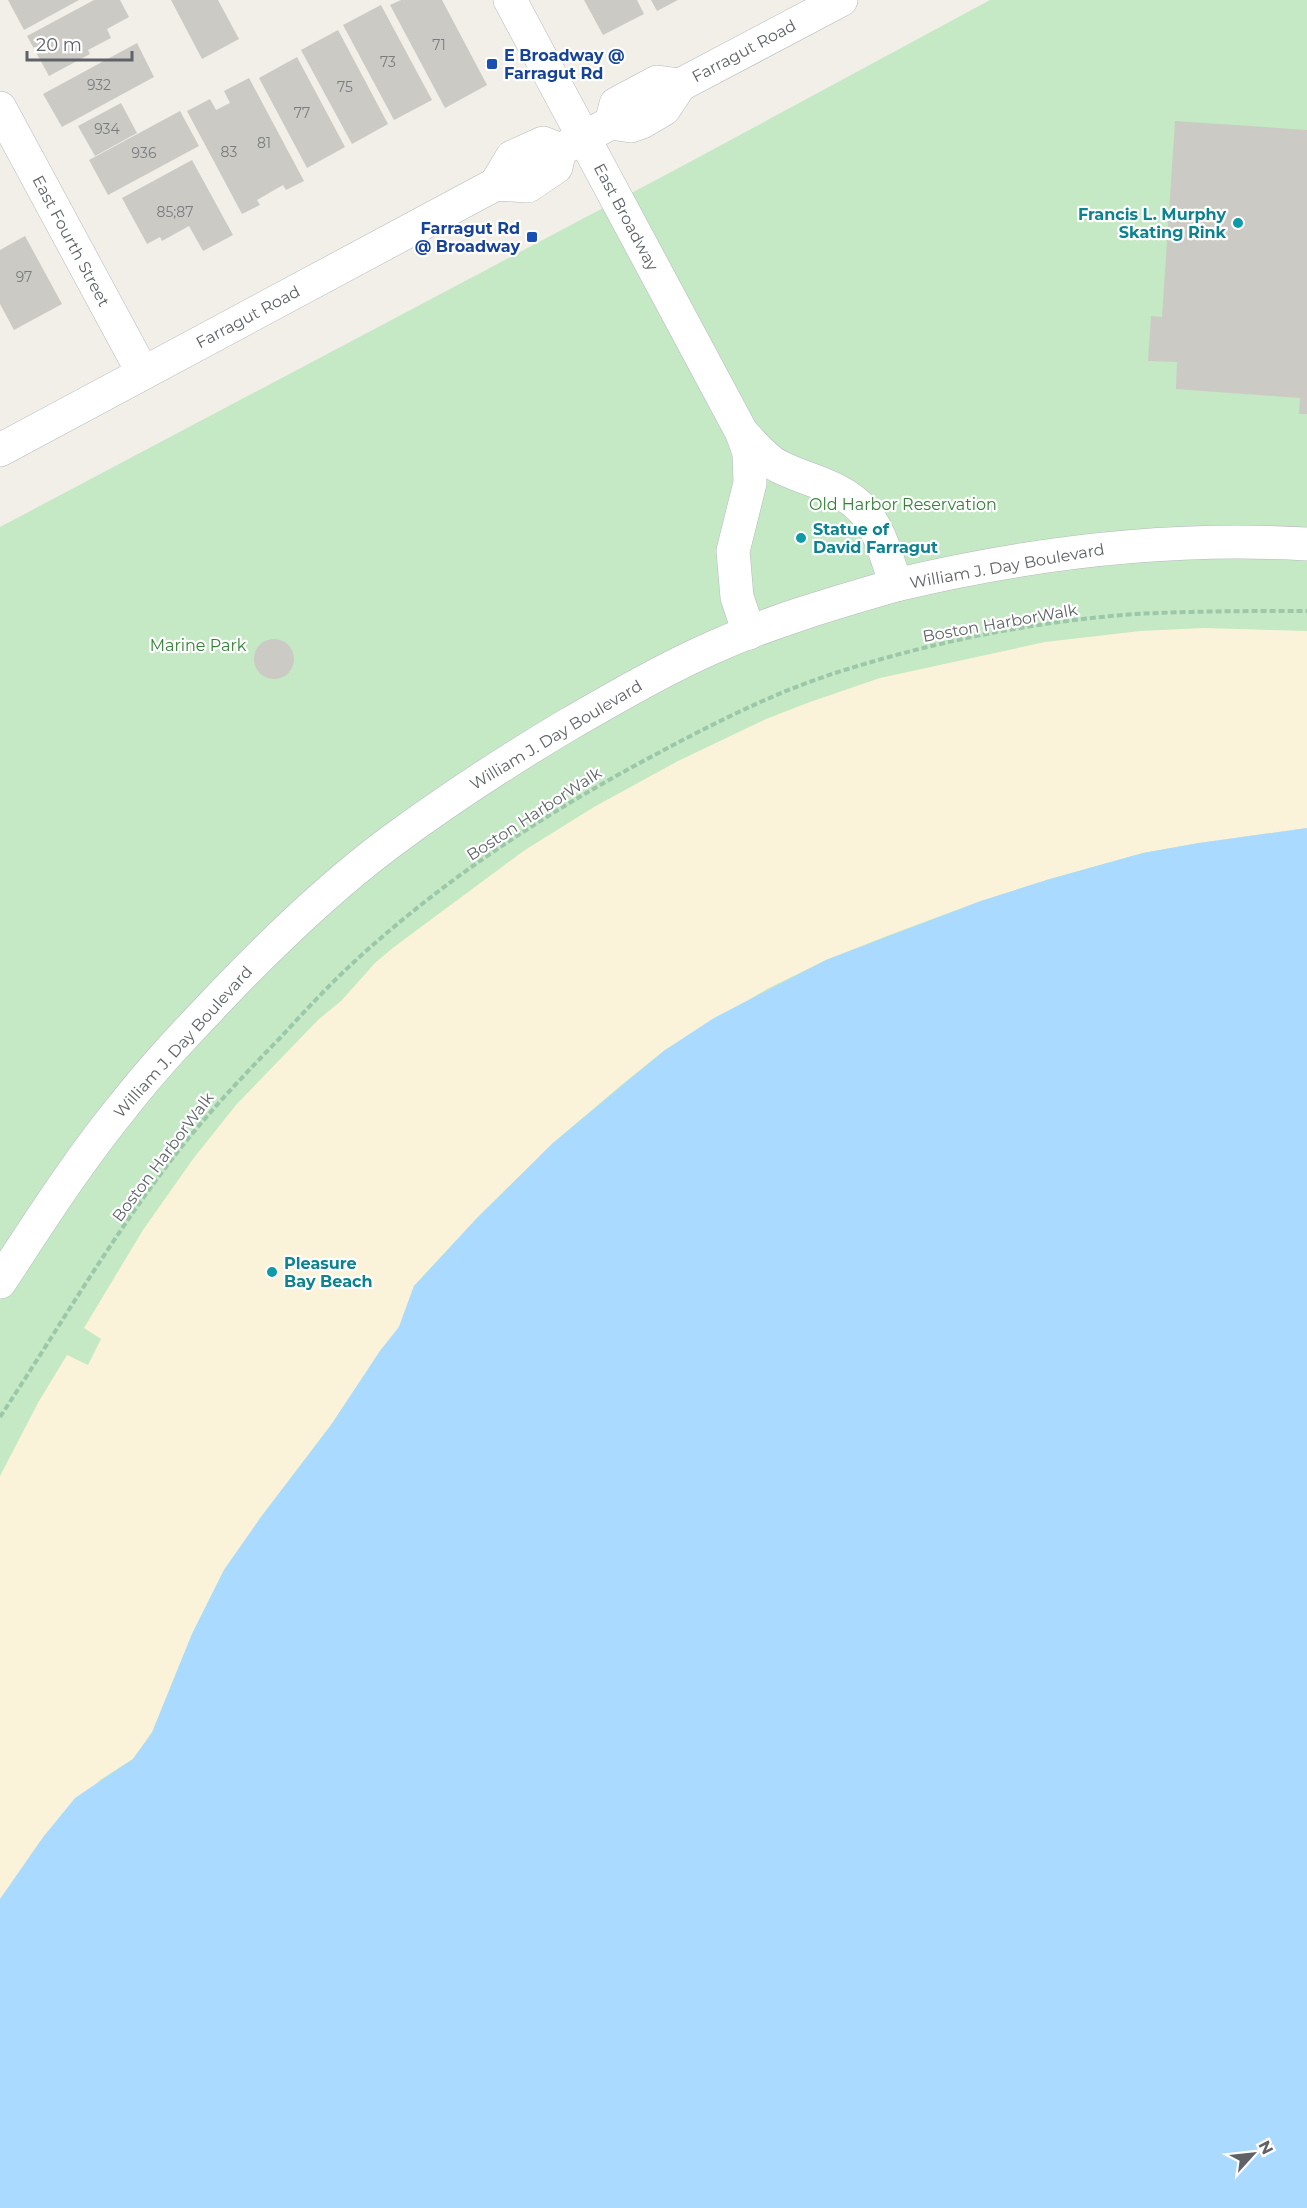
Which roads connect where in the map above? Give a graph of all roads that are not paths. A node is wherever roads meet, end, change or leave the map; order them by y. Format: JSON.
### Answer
{"nodes":[{"id":1,"x":510,"y":0,"type":"edge"},
{"id":2,"x":840,"y":0,"type":"edge"},
{"id":3,"x":0,"y":108,"type":"edge"},
{"id":4,"x":585,"y":137,"type":"junction"},
{"id":5,"x":143,"y":373,"type":"junction"},
{"id":6,"x":742,"y":433,"type":"junction"},
{"id":7,"x":0,"y":450,"type":"edge"},
{"id":8,"x":1307,"y":544,"type":"edge"},
{"id":9,"x":896,"y":585,"type":"junction"},
{"id":10,"x":749,"y":633,"type":"junction"},
{"id":11,"x":0,"y":1282,"type":"edge"}],
"edges":[{"from":1,"to":4,"type":"main road","name":"East Broadway"},
{"from":2,"to":4,"type":"main road","name":"Farragut Road"},
{"from":3,"to":5,"type":"main road","name":"East Fourth Street"},
{"from":4,"to":5,"type":"main road","name":"Farragut Road"},
{"from":4,"to":6,"type":"main road","name":"East Broadway"},
{"from":5,"to":7,"type":"main road","name":"Farragut Road"},
{"from":6,"to":9,"type":"main road","name":"East Broadway"},
{"from":6,"to":10,"type":"main road","name":"East Broadway"},
{"from":8,"to":9,"type":"main road","name":"William J. Day Boulevard"},
{"from":9,"to":10,"type":"main road","name":"William J. Day Boulevard"},
{"from":10,"to":11,"type":"main road","name":"William J. Day Boulevard"}]}
